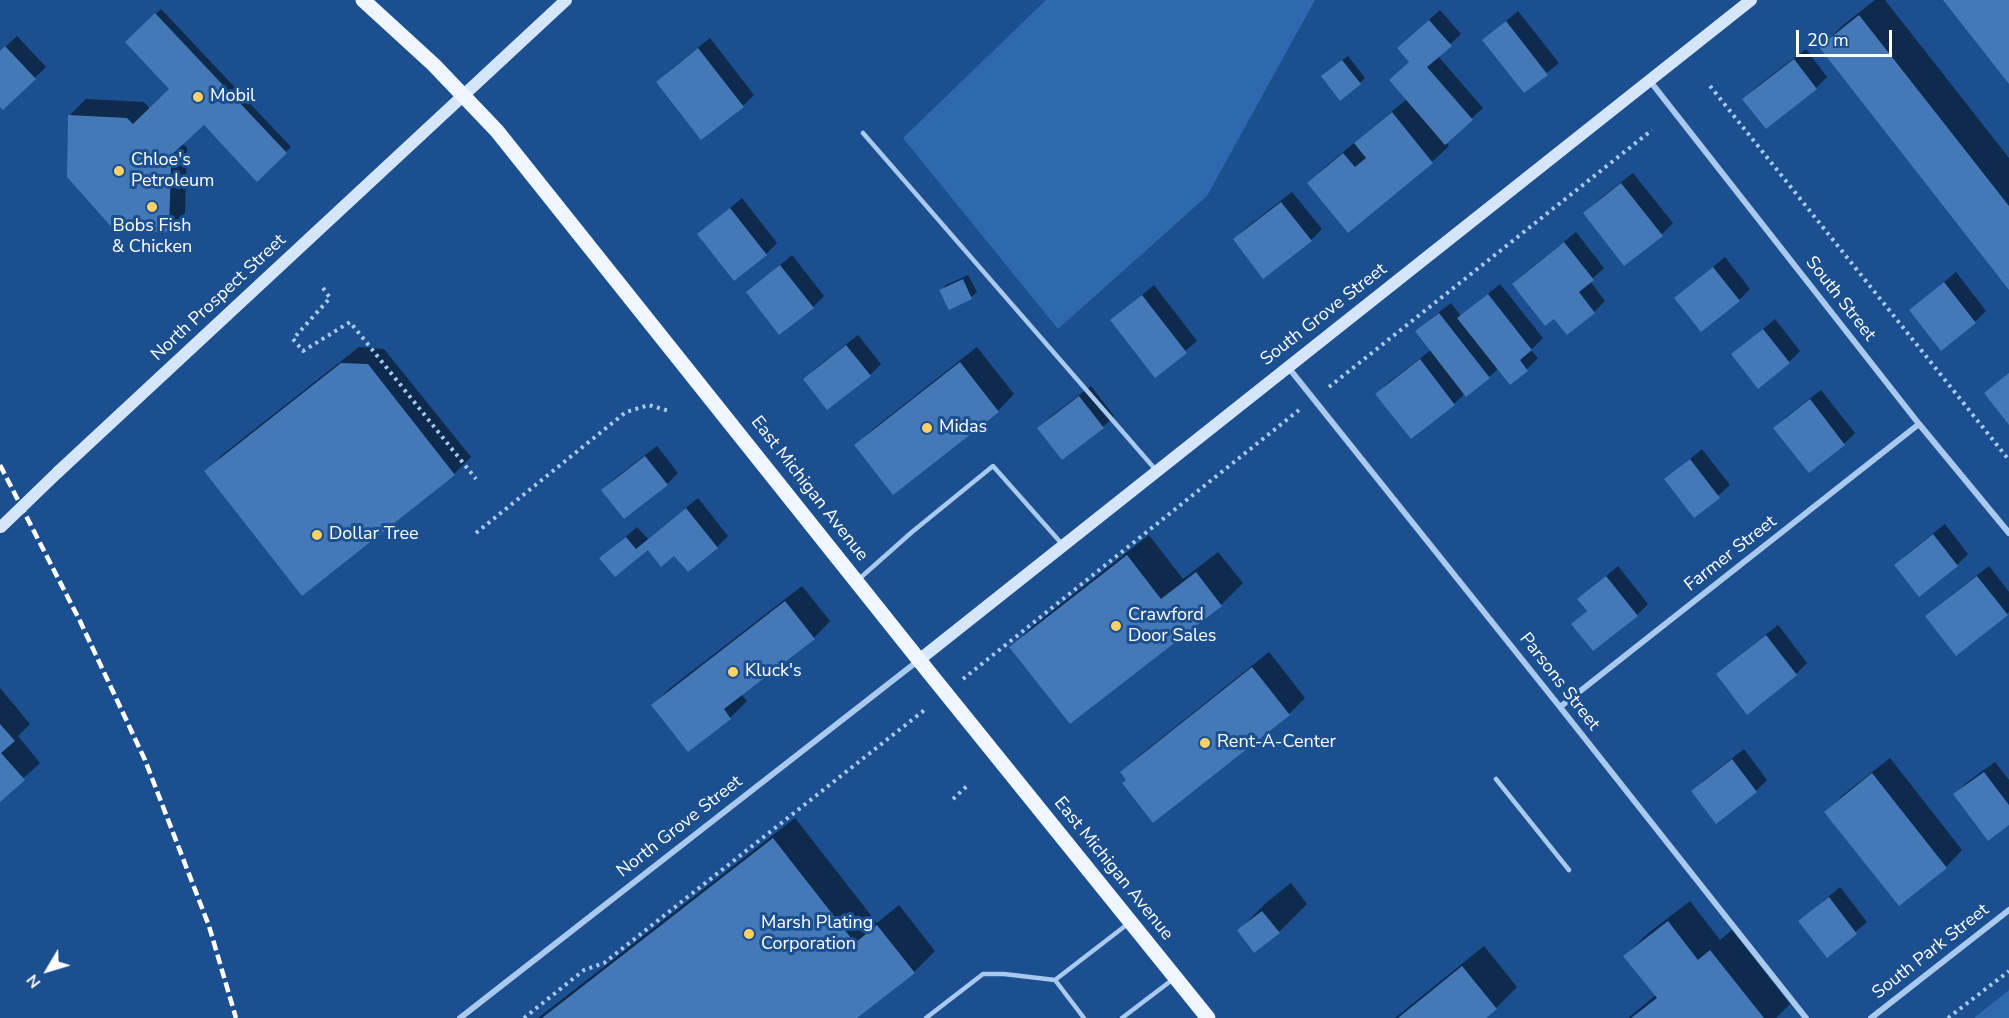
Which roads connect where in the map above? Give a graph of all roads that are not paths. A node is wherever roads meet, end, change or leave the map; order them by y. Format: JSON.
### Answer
{"nodes":[{"id":1,"x":363,"y":0,"type":"edge"},
{"id":2,"x":566,"y":0,"type":"edge"},
{"id":3,"x":1751,"y":0,"type":"edge"},
{"id":4,"x":1650,"y":81,"type":"junction"},
{"id":5,"x":464,"y":95,"type":"junction"},
{"id":6,"x":863,"y":133,"type":"dead end"},
{"id":7,"x":1288,"y":367,"type":"junction"},
{"id":8,"x":1919,"y":424,"type":"junction"},
{"id":9,"x":1157,"y":471,"type":"junction"},
{"id":10,"x":1,"y":527,"type":"edge"},
{"id":11,"x":2009,"y":533,"type":"edge"},
{"id":12,"x":1064,"y":546,"type":"junction"},
{"id":13,"x":857,"y":580,"type":"junction"},
{"id":14,"x":920,"y":660,"type":"junction"},
{"id":15,"x":1560,"y":707,"type":"junction"},
{"id":16,"x":1496,"y":779,"type":"dead end"},
{"id":17,"x":1569,"y":870,"type":"dead end"},
{"id":18,"x":2009,"y":910,"type":"edge"},
{"id":19,"x":1131,"y":922,"type":"junction"},
{"id":20,"x":1175,"y":977,"type":"junction"},
{"id":21,"x":1055,"y":980,"type":"junction"},
{"id":22,"x":460,"y":1018,"type":"edge"},
{"id":23,"x":926,"y":1018,"type":"edge"},
{"id":24,"x":1084,"y":1018,"type":"edge"},
{"id":25,"x":1122,"y":1018,"type":"edge"},
{"id":26,"x":1208,"y":1018,"type":"edge"},
{"id":27,"x":1806,"y":1018,"type":"edge"},
{"id":28,"x":1872,"y":1018,"type":"edge"}],
"edges":[{"from":1,"to":5,"type":"main road","name":"East Michigan Avenue"},
{"from":2,"to":5,"type":"street","name":"North Prospect Street"},
{"from":3,"to":4,"type":"street","name":"South Grove Street"},
{"from":4,"to":7,"type":"street","name":"South Grove Street"},
{"from":4,"to":8,"type":"street","name":"South Street"},
{"from":5,"to":10,"type":"street","name":"North Prospect Street","bridge":true},
{"from":5,"to":13,"type":"main road","name":"East Michigan Avenue"},
{"from":6,"to":9,"type":"lane"},
{"from":7,"to":9,"type":"street","name":"South Grove Street"},
{"from":7,"to":15,"type":"street","name":"Parsons Street"},
{"from":8,"to":11,"type":"street","name":"South Street"},
{"from":8,"to":15,"type":"street","name":"Farmer Street"},
{"from":9,"to":12,"type":"street","name":"South Grove Street"},
{"from":12,"to":13,"type":"lane"},
{"from":12,"to":14,"type":"street","name":"South Grove Street"},
{"from":13,"to":14,"type":"main road","name":"East Michigan Avenue"},
{"from":14,"to":19,"type":"main road","name":"East Michigan Avenue"},
{"from":14,"to":22,"type":"street","name":"North Grove Street"},
{"from":15,"to":27,"type":"street","name":"Parsons Street"},
{"from":16,"to":17,"type":"lane"},
{"from":18,"to":28,"type":"street","name":"South Park Street"},
{"from":19,"to":20,"type":"main road","name":"East Michigan Avenue"},
{"from":19,"to":21,"type":"lane"},
{"from":20,"to":25,"type":"lane"},
{"from":20,"to":26,"type":"main road","name":"East Michigan Avenue"},
{"from":21,"to":23,"type":"lane"},
{"from":21,"to":24,"type":"lane"}]}
